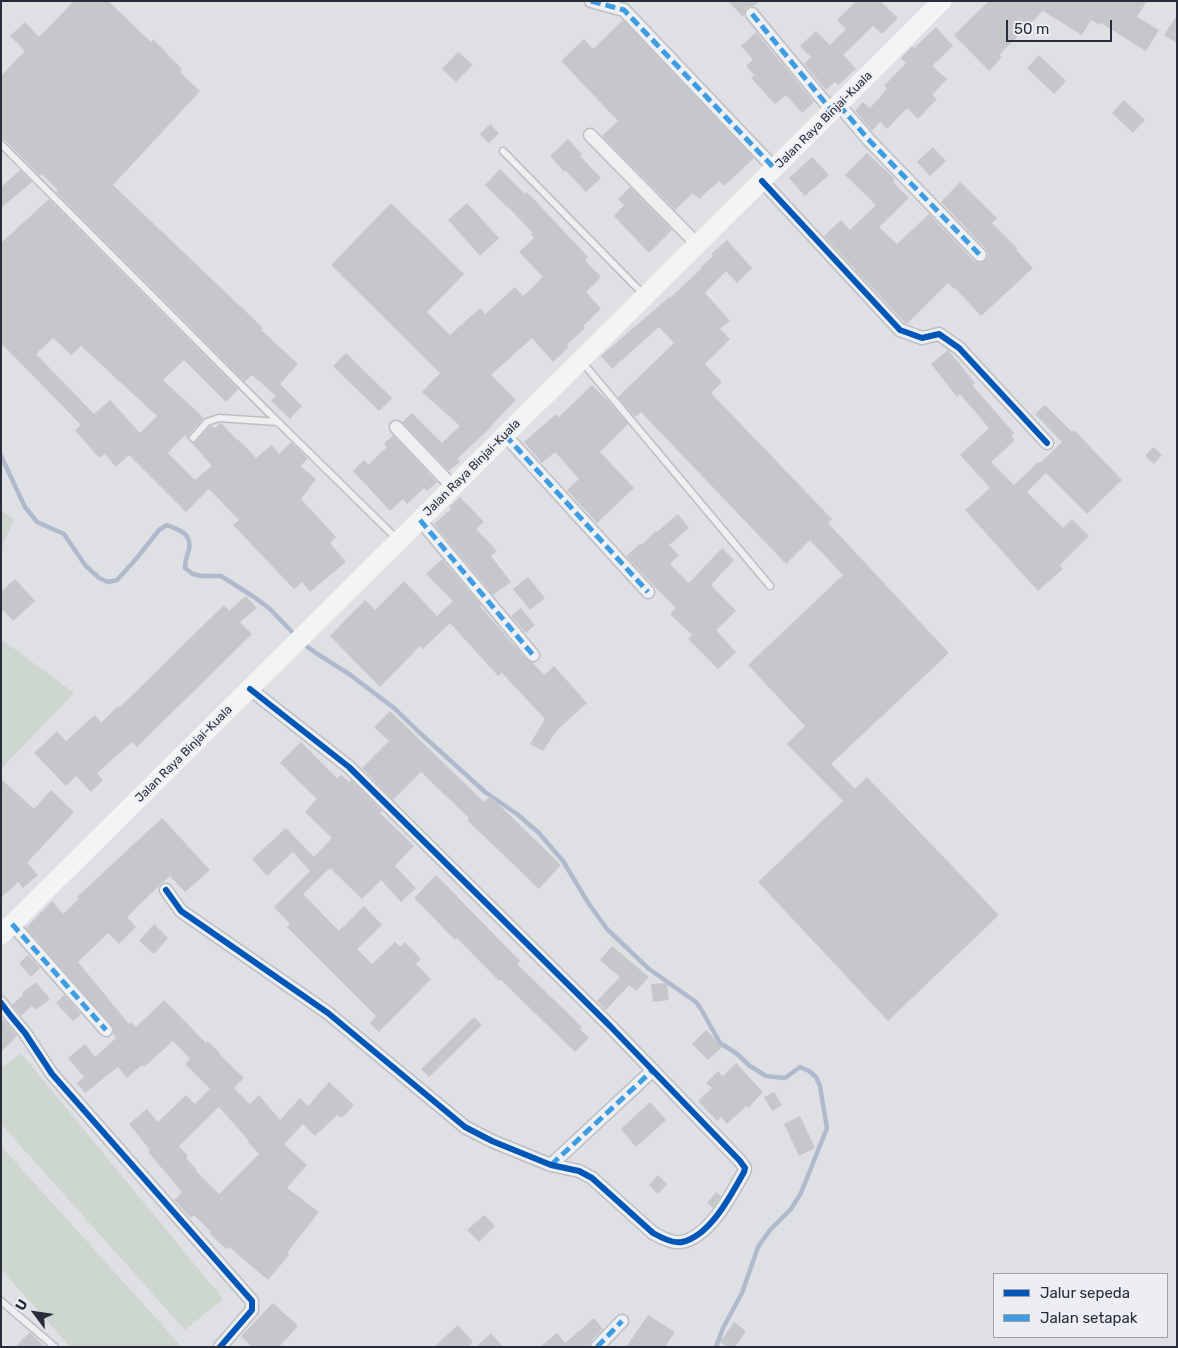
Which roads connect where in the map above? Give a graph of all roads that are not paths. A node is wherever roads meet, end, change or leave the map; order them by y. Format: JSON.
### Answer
{"nodes":[{"id":1,"x":591,"y":1,"type":"edge"},
{"id":2,"x":942,"y":1,"type":"edge"},
{"id":3,"x":752,"y":14,"type":"dead end"},
{"id":4,"x":835,"y":108,"type":"junction"},
{"id":5,"x":590,"y":135,"type":"dead end"},
{"id":6,"x":1,"y":144,"type":"edge"},
{"id":7,"x":503,"y":151,"type":"dead end"},
{"id":8,"x":768,"y":175,"type":"junction"},
{"id":9,"x":698,"y":245,"type":"junction"},
{"id":10,"x":980,"y":255,"type":"dead end"},
{"id":11,"x":645,"y":296,"type":"junction"},
{"id":12,"x":581,"y":360,"type":"junction"},
{"id":13,"x":278,"y":422,"type":"junction"},
{"id":14,"x":396,"y":427,"type":"dead end"},
{"id":15,"x":505,"y":435,"type":"junction"},
{"id":16,"x":193,"y":438,"type":"dead end"},
{"id":17,"x":1047,"y":443,"type":"dead end"},
{"id":18,"x":453,"y":487,"type":"junction"},
{"id":19,"x":420,"y":520,"type":"junction"},
{"id":20,"x":399,"y":541,"type":"junction"},
{"id":21,"x":770,"y":586,"type":"dead end"},
{"id":22,"x":648,"y":592,"type":"dead end"},
{"id":23,"x":533,"y":656,"type":"dead end"},
{"id":24,"x":250,"y":689,"type":"junction"},
{"id":25,"x":166,"y":890,"type":"dead end"},
{"id":26,"x":7,"y":930,"type":"edge"},
{"id":27,"x":1,"y":1004,"type":"edge"},
{"id":28,"x":106,"y":1030,"type":"dead end"},
{"id":29,"x":653,"y":1070,"type":"junction"},
{"id":30,"x":551,"y":1165,"type":"junction"},
{"id":31,"x":1,"y":1301,"type":"edge"},
{"id":32,"x":622,"y":1321,"type":"dead end"},
{"id":33,"x":55,"y":1347,"type":"edge"},
{"id":34,"x":220,"y":1347,"type":"edge"},
{"id":35,"x":597,"y":1347,"type":"edge"}],
"edges":[{"from":1,"to":8,"type":"street"},
{"from":2,"to":4,"type":"main road","name":"Jalan Raya Binjai-Kuala"},
{"from":3,"to":4,"type":"street"},
{"from":4,"to":8,"type":"main road","name":"Jalan Raya Binjai-Kuala"},
{"from":4,"to":10,"type":"street"},
{"from":5,"to":9,"type":"street"},
{"from":6,"to":13,"type":"lane"},
{"from":7,"to":11,"type":"lane"},
{"from":8,"to":9,"type":"main road","name":"Jalan Raya Binjai-Kuala"},
{"from":8,"to":17,"type":"street"},
{"from":9,"to":11,"type":"main road","name":"Jalan Raya Binjai-Kuala"},
{"from":11,"to":12,"type":"main road","name":"Jalan Raya Binjai-Kuala"},
{"from":12,"to":15,"type":"main road","name":"Jalan Raya Binjai-Kuala"},
{"from":12,"to":21,"type":"lane"},
{"from":13,"to":16,"type":"lane"},
{"from":13,"to":20,"type":"lane"},
{"from":14,"to":18,"type":"street"},
{"from":15,"to":18,"type":"main road","name":"Jalan Raya Binjai-Kuala"},
{"from":15,"to":22,"type":"street"},
{"from":18,"to":19,"type":"main road","name":"Jalan Raya Binjai-Kuala"},
{"from":19,"to":20,"type":"main road","name":"Jalan Raya Binjai-Kuala"},
{"from":19,"to":23,"type":"street"},
{"from":20,"to":24,"type":"main road","name":"Jalan Raya Binjai-Kuala"},
{"from":24,"to":26,"type":"main road","name":"Jalan Raya Binjai-Kuala"},
{"from":24,"to":29,"type":"street"},
{"from":25,"to":30,"type":"street"},
{"from":26,"to":28,"type":"street"},
{"from":27,"to":34,"type":"street"},
{"from":29,"to":30,"type":"street"},
{"from":29,"to":30,"type":"street"},
{"from":31,"to":33,"type":"lane"},
{"from":32,"to":35,"type":"street"}]}
